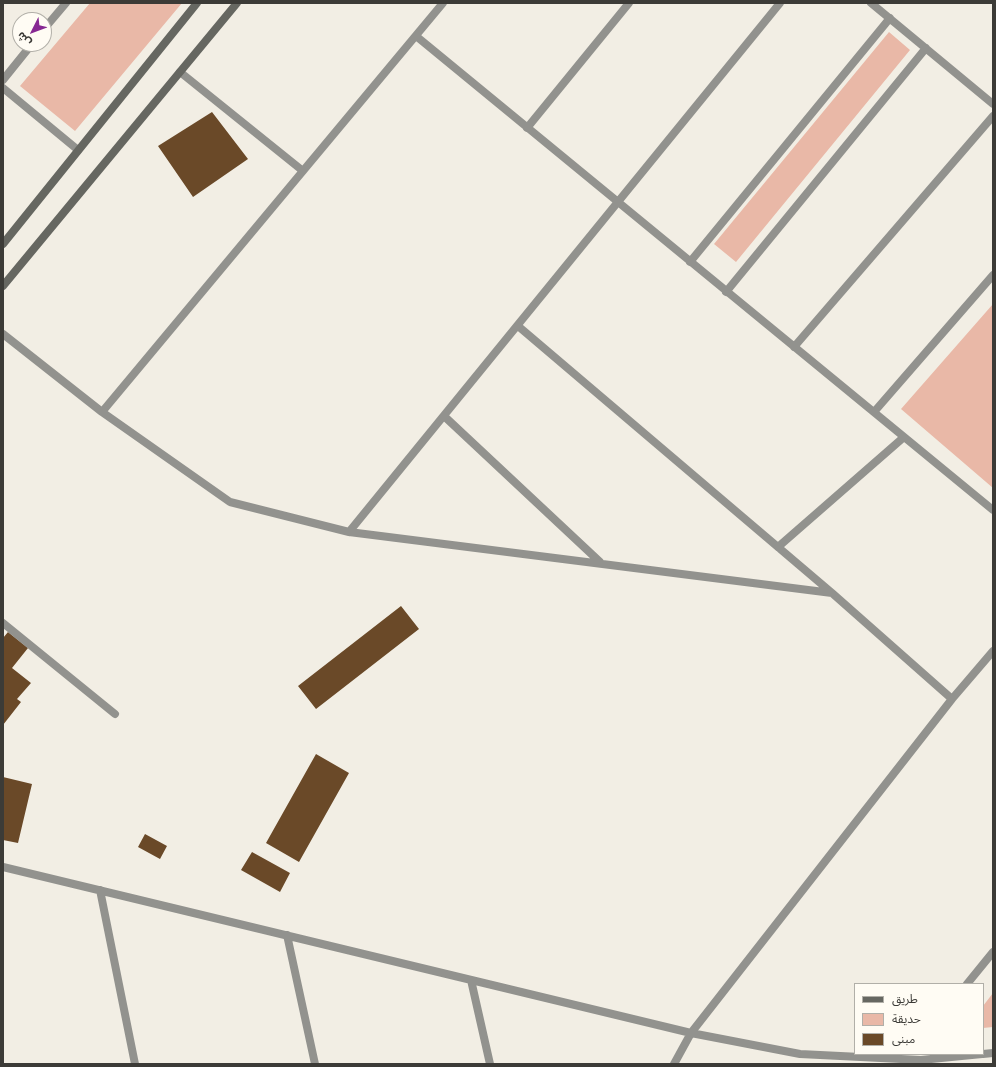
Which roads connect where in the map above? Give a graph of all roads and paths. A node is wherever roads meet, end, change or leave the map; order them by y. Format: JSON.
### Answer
{"nodes":[{"id":1,"x":66,"y":3,"type":"edge"},
{"id":2,"x":197,"y":3,"type":"edge"},
{"id":3,"x":237,"y":3,"type":"edge"},
{"id":4,"x":443,"y":3,"type":"edge"},
{"id":5,"x":629,"y":3,"type":"edge"},
{"id":6,"x":780,"y":3,"type":"edge"},
{"id":7,"x":871,"y":3,"type":"edge"},
{"id":8,"x":890,"y":18,"type":"junction"},
{"id":9,"x":52,"y":20,"type":"edge"},
{"id":10,"x":416,"y":36,"type":"junction"},
{"id":11,"x":926,"y":48,"type":"junction"},
{"id":12,"x":26,"y":52,"type":"edge"},
{"id":13,"x":180,"y":72,"type":"junction"},
{"id":14,"x":3,"y":80,"type":"edge"},
{"id":15,"x":3,"y":88,"type":"edge"},
{"id":16,"x":993,"y":104,"type":"edge"},
{"id":17,"x":993,"y":116,"type":"edge"},
{"id":18,"x":527,"y":128,"type":"junction"},
{"id":19,"x":78,"y":150,"type":"junction"},
{"id":20,"x":303,"y":171,"type":"junction"},
{"id":21,"x":618,"y":203,"type":"junction"},
{"id":22,"x":3,"y":244,"type":"edge"},
{"id":23,"x":690,"y":262,"type":"junction"},
{"id":24,"x":993,"y":275,"type":"edge"},
{"id":25,"x":3,"y":286,"type":"edge"},
{"id":26,"x":726,"y":292,"type":"junction"},
{"id":27,"x":518,"y":326,"type":"junction"},
{"id":28,"x":3,"y":334,"type":"edge"},
{"id":29,"x":794,"y":347,"type":"junction"},
{"id":30,"x":102,"y":412,"type":"junction"},
{"id":31,"x":874,"y":412,"type":"junction"},
{"id":32,"x":444,"y":416,"type":"junction"},
{"id":33,"x":904,"y":437,"type":"junction"},
{"id":34,"x":993,"y":510,"type":"edge"},
{"id":35,"x":349,"y":532,"type":"junction"},
{"id":36,"x":778,"y":547,"type":"junction"},
{"id":37,"x":600,"y":562,"type":"junction"},
{"id":38,"x":832,"y":593,"type":"junction"},
{"id":39,"x":3,"y":623,"type":"edge"},
{"id":40,"x":993,"y":651,"type":"edge"},
{"id":41,"x":952,"y":699,"type":"junction"},
{"id":42,"x":115,"y":714,"type":"dead end"},
{"id":43,"x":3,"y":867,"type":"edge"},
{"id":44,"x":100,"y":890,"type":"junction"},
{"id":45,"x":287,"y":935,"type":"junction"},
{"id":46,"x":993,"y":952,"type":"edge"},
{"id":47,"x":471,"y":980,"type":"junction"},
{"id":48,"x":968,"y":983,"type":"edge"},
{"id":49,"x":691,"y":1033,"type":"junction"},
{"id":50,"x":971,"y":1055,"type":"edge"},
{"id":51,"x":923,"y":1059,"type":"edge"},
{"id":52,"x":135,"y":1064,"type":"edge"},
{"id":53,"x":315,"y":1064,"type":"edge"},
{"id":54,"x":490,"y":1064,"type":"edge"},
{"id":55,"x":674,"y":1064,"type":"edge"}],
"edges":[{"from":1,"to":9,"type":"street"},
{"from":2,"to":19,"type":"main road"},
{"from":3,"to":13,"type":"main road"},
{"from":4,"to":10,"type":"street"},
{"from":5,"to":18,"type":"street"},
{"from":6,"to":21,"type":"street"},
{"from":7,"to":8,"type":"street"},
{"from":8,"to":11,"type":"street"},
{"from":8,"to":23,"type":"street"},
{"from":10,"to":18,"type":"street"},
{"from":10,"to":20,"type":"street"},
{"from":11,"to":16,"type":"street"},
{"from":11,"to":26,"type":"street"},
{"from":12,"to":14,"type":"street"},
{"from":13,"to":20,"type":"street"},
{"from":13,"to":25,"type":"main road"},
{"from":15,"to":19,"type":"street"},
{"from":17,"to":29,"type":"street"},
{"from":18,"to":21,"type":"street"},
{"from":19,"to":22,"type":"main road"},
{"from":20,"to":30,"type":"street"},
{"from":21,"to":23,"type":"street"},
{"from":21,"to":27,"type":"street"},
{"from":23,"to":26,"type":"street"},
{"from":24,"to":31,"type":"street"},
{"from":26,"to":29,"type":"street"},
{"from":27,"to":32,"type":"street"},
{"from":27,"to":36,"type":"street"},
{"from":28,"to":30,"type":"street"},
{"from":29,"to":31,"type":"street"},
{"from":30,"to":35,"type":"street"},
{"from":31,"to":33,"type":"street"},
{"from":32,"to":35,"type":"street"},
{"from":32,"to":37,"type":"street"},
{"from":33,"to":34,"type":"street"},
{"from":33,"to":36,"type":"street"},
{"from":35,"to":37,"type":"street"},
{"from":36,"to":38,"type":"street"},
{"from":37,"to":38,"type":"street"},
{"from":38,"to":41,"type":"street"},
{"from":39,"to":42,"type":"street"},
{"from":40,"to":41,"type":"street"},
{"from":41,"to":49,"type":"street"},
{"from":43,"to":44,"type":"street"},
{"from":44,"to":45,"type":"street"},
{"from":44,"to":52,"type":"street"},
{"from":45,"to":47,"type":"street"},
{"from":45,"to":53,"type":"street"},
{"from":46,"to":48,"type":"street"},
{"from":47,"to":49,"type":"street"},
{"from":47,"to":54,"type":"street"},
{"from":49,"to":51,"type":"street"},
{"from":49,"to":55,"type":"street"},
{"from":50,"to":51,"type":"street"}]}
